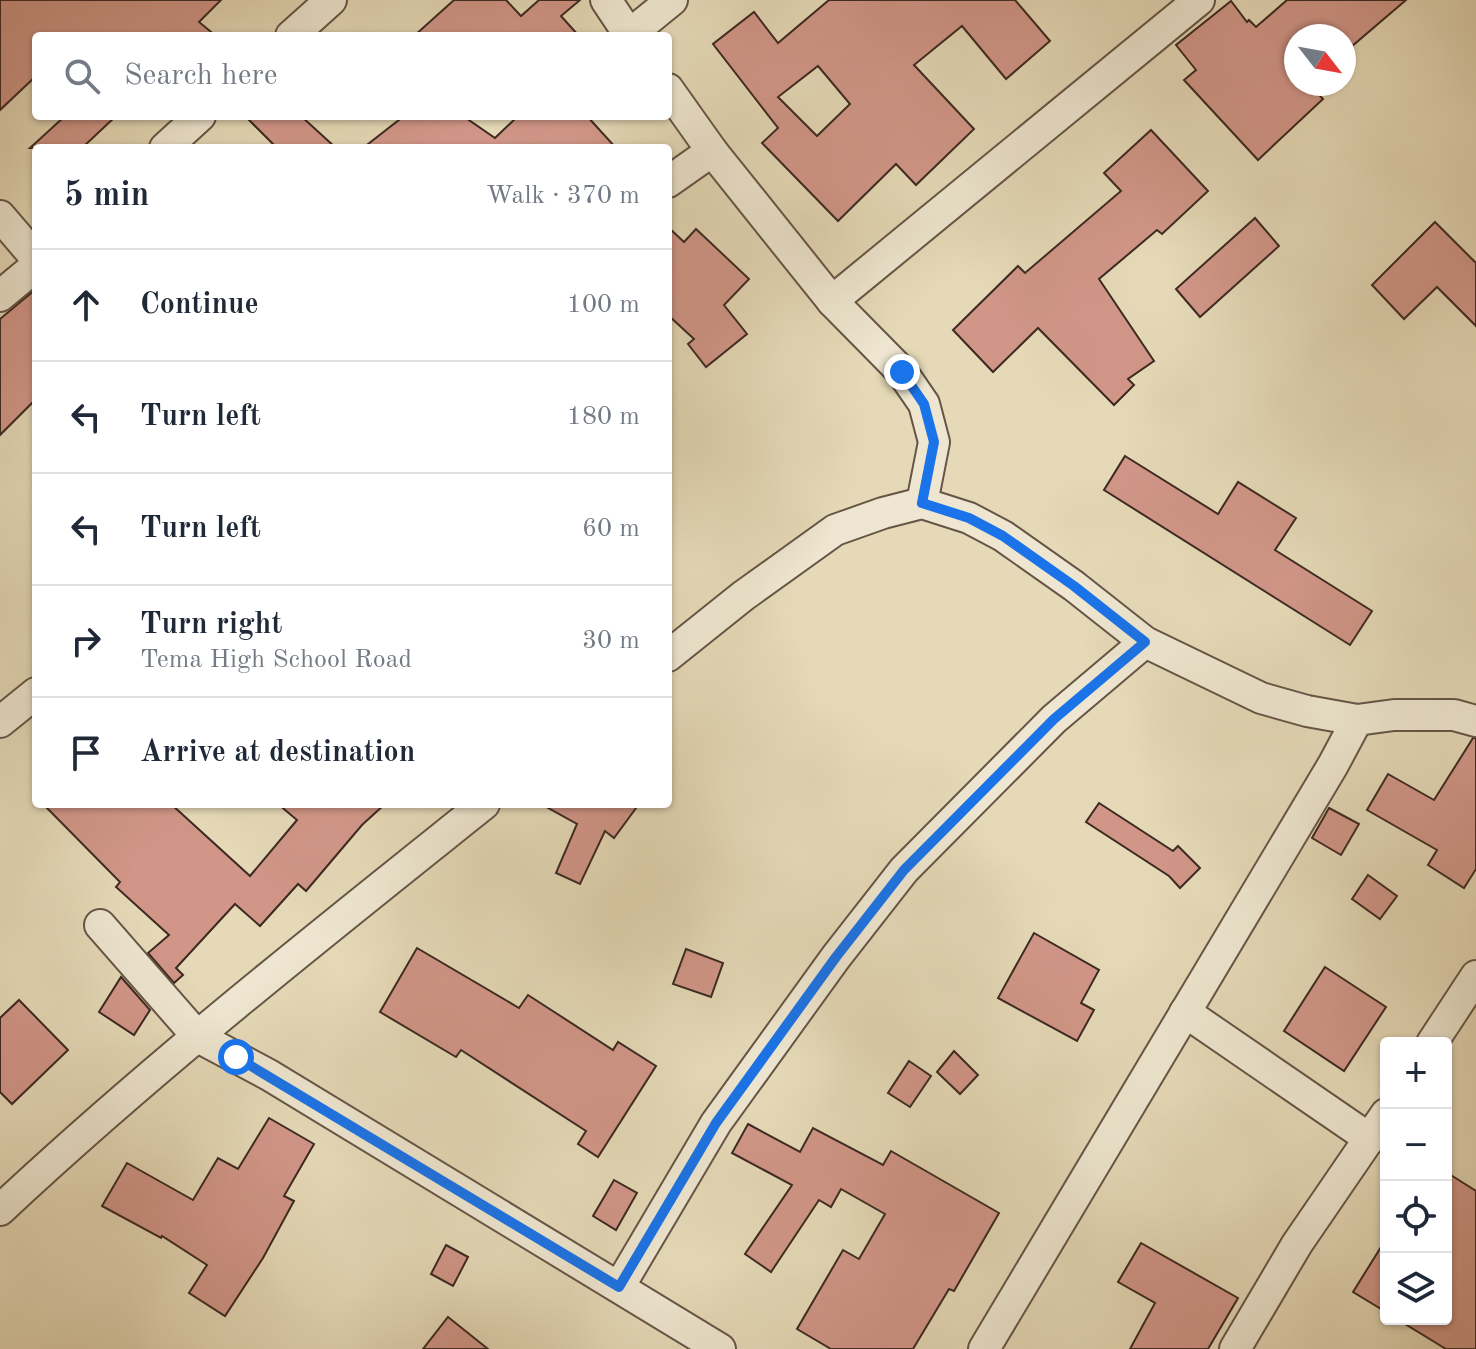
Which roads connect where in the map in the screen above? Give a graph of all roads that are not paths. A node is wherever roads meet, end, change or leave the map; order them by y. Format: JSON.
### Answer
{"nodes":[{"id":1,"x":606,"y":0,"type":"edge"},
{"id":2,"x":672,"y":0,"type":"edge"},
{"id":3,"x":1199,"y":0,"type":"edge"},
{"id":4,"x":627,"y":32,"type":"edge"},
{"id":5,"x":633,"y":32,"type":"edge"},
{"id":6,"x":672,"y":95,"type":"edge"},
{"id":7,"x":196,"y":120,"type":"edge"},
{"id":8,"x":169,"y":144,"type":"edge"},
{"id":9,"x":712,"y":151,"type":"junction"},
{"id":10,"x":672,"y":179,"type":"edge"},
{"id":11,"x":0,"y":216,"type":"edge"},
{"id":12,"x":32,"y":253,"type":"edge"},
{"id":13,"x":32,"y":269,"type":"edge"},
{"id":14,"x":0,"y":296,"type":"edge"},
{"id":15,"x":832,"y":301,"type":"junction"},
{"id":16,"x":922,"y":503,"type":"junction"},
{"id":17,"x":1145,"y":642,"type":"junction"},
{"id":18,"x":672,"y":653,"type":"edge"},
{"id":19,"x":32,"y":696,"type":"edge"},
{"id":20,"x":1357,"y":720,"type":"junction"},
{"id":21,"x":1476,"y":721,"type":"edge"},
{"id":22,"x":0,"y":722,"type":"edge"},
{"id":23,"x":479,"y":808,"type":"edge"},
{"id":24,"x":100,"y":925,"type":"dead end"},
{"id":25,"x":1476,"y":976,"type":"edge"},
{"id":26,"x":1185,"y":1012,"type":"junction"},
{"id":27,"x":198,"y":1037,"type":"junction"},
{"id":28,"x":1436,"y":1037,"type":"edge"},
{"id":29,"x":1378,"y":1127,"type":"edge"},
{"id":30,"x":0,"y":1210,"type":"edge"},
{"id":31,"x":619,"y":1287,"type":"junction"},
{"id":32,"x":720,"y":1349,"type":"edge"},
{"id":33,"x":984,"y":1349,"type":"edge"},
{"id":34,"x":1235,"y":1349,"type":"edge"}],
"edges":[{"from":1,"to":4,"type":"street"},
{"from":2,"to":5,"type":"street"},
{"from":3,"to":15,"type":"street"},
{"from":6,"to":9,"type":"street"},
{"from":7,"to":8,"type":"street"},
{"from":9,"to":10,"type":"street"},
{"from":9,"to":15,"type":"street"},
{"from":11,"to":12,"type":"street"},
{"from":13,"to":14,"type":"street"},
{"from":15,"to":16,"type":"street"},
{"from":16,"to":17,"type":"street"},
{"from":16,"to":18,"type":"street"},
{"from":17,"to":20,"type":"street"},
{"from":17,"to":31,"type":"street"},
{"from":19,"to":22,"type":"street"},
{"from":20,"to":21,"type":"street"},
{"from":20,"to":26,"type":"street"},
{"from":23,"to":27,"type":"street"},
{"from":24,"to":27,"type":"street"},
{"from":25,"to":28,"type":"street"},
{"from":26,"to":29,"type":"street"},
{"from":26,"to":33,"type":"street"},
{"from":27,"to":30,"type":"street"},
{"from":27,"to":31,"type":"street"},
{"from":29,"to":34,"type":"street"},
{"from":31,"to":32,"type":"street"}]}
